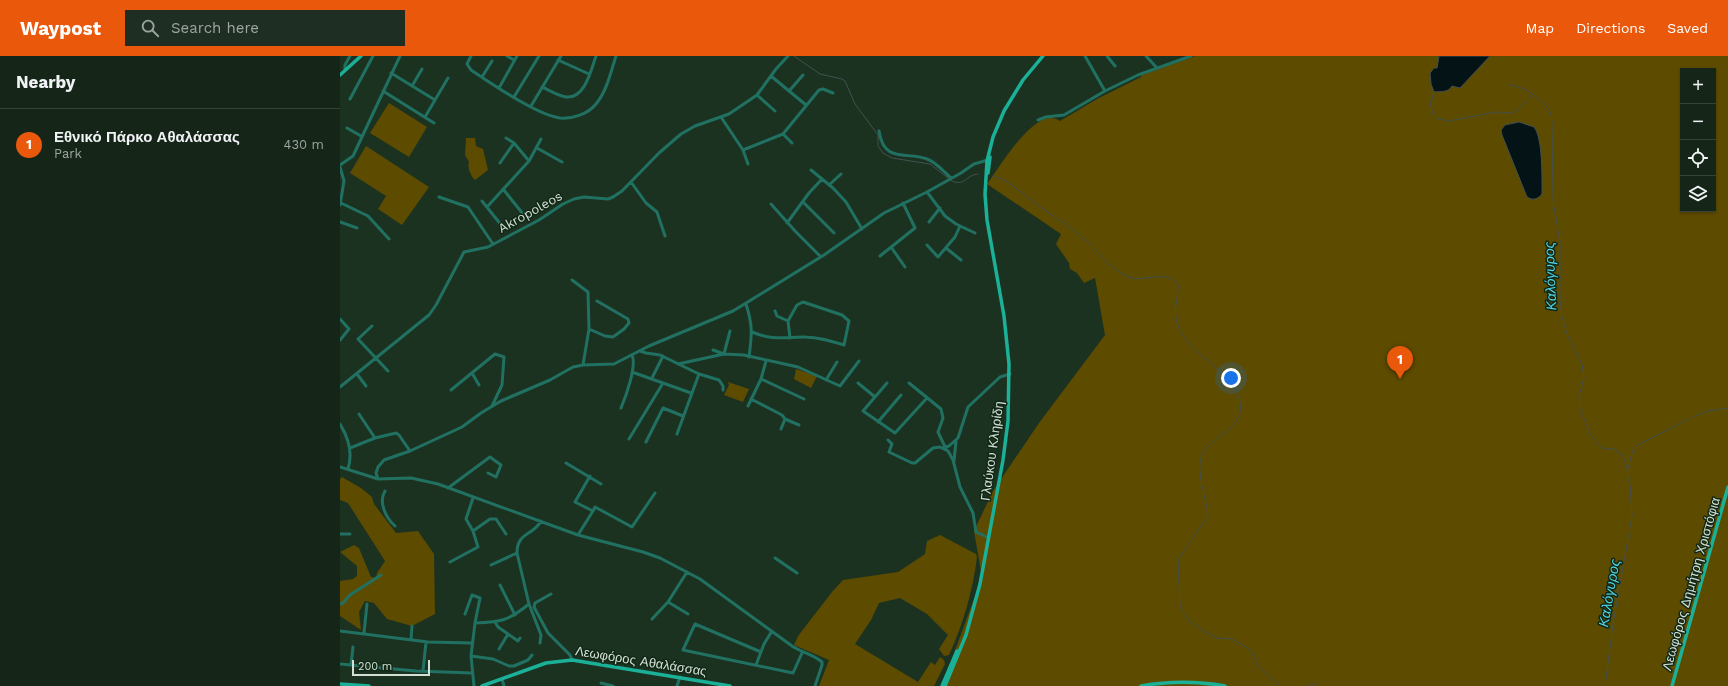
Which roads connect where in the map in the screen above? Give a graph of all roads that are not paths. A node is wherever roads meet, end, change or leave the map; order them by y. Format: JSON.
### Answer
{"nodes":[{"id":1,"x":350,"y":56,"type":"edge"},
{"id":2,"x":361,"y":56,"type":"edge"},
{"id":3,"x":373,"y":56,"type":"edge"},
{"id":4,"x":396,"y":56,"type":"edge"},
{"id":5,"x":400,"y":56,"type":"edge"},
{"id":6,"x":471,"y":56,"type":"edge"},
{"id":7,"x":507,"y":56,"type":"edge"},
{"id":8,"x":517,"y":56,"type":"edge"},
{"id":9,"x":539,"y":56,"type":"edge"},
{"id":10,"x":561,"y":56,"type":"edge"},
{"id":11,"x":596,"y":56,"type":"edge"},
{"id":12,"x":616,"y":56,"type":"edge"},
{"id":13,"x":788,"y":56,"type":"edge"},
{"id":14,"x":1043,"y":56,"type":"edge"},
{"id":15,"x":1085,"y":56,"type":"edge"},
{"id":16,"x":1107,"y":56,"type":"edge"},
{"id":17,"x":1146,"y":56,"type":"edge"},
{"id":18,"x":1191,"y":56,"type":"edge"},
{"id":19,"x":397,"y":60,"type":"junction"},
{"id":20,"x":514,"y":60,"type":"junction"},
{"id":21,"x":558,"y":60,"type":"junction"},
{"id":22,"x":492,"y":61,"type":"dead end"},
{"id":23,"x":1115,"y":66,"type":"dead end"},
{"id":24,"x":1156,"y":68,"type":"junction"},
{"id":25,"x":422,"y":69,"type":"dead end"},
{"id":26,"x":345,"y":70,"type":"junction"},
{"id":27,"x":391,"y":73,"type":"junction"},
{"id":28,"x":589,"y":74,"type":"junction"},
{"id":29,"x":340,"y":75,"type":"edge"},
{"id":30,"x":803,"y":75,"type":"dead end"},
{"id":31,"x":772,"y":76,"type":"junction"},
{"id":32,"x":482,"y":77,"type":"junction"},
{"id":33,"x":448,"y":78,"type":"dead end"},
{"id":34,"x":412,"y":86,"type":"junction"},
{"id":35,"x":542,"y":87,"type":"junction"},
{"id":36,"x":499,"y":88,"type":"junction"},
{"id":37,"x":790,"y":90,"type":"junction"},
{"id":38,"x":383,"y":91,"type":"junction"},
{"id":39,"x":1105,"y":91,"type":"junction"},
{"id":40,"x":833,"y":93,"type":"dead end"},
{"id":41,"x":757,"y":95,"type":"junction"},
{"id":42,"x":514,"y":97,"type":"junction"},
{"id":43,"x":350,"y":99,"type":"dead end"},
{"id":44,"x":436,"y":100,"type":"junction"},
{"id":45,"x":806,"y":104,"type":"junction"},
{"id":46,"x":531,"y":106,"type":"junction"},
{"id":47,"x":775,"y":111,"type":"dead end"},
{"id":48,"x":425,"y":117,"type":"junction"},
{"id":49,"x":721,"y":117,"type":"junction"},
{"id":50,"x":1038,"y":120,"type":"dead end"},
{"id":51,"x":434,"y":123,"type":"dead end"},
{"id":52,"x":347,"y":128,"type":"dead end"},
{"id":53,"x":879,"y":131,"type":"dead end"},
{"id":54,"x":783,"y":134,"type":"junction"},
{"id":55,"x":361,"y":136,"type":"junction"},
{"id":56,"x":506,"y":138,"type":"dead end"},
{"id":57,"x":541,"y":139,"type":"dead end"},
{"id":58,"x":514,"y":143,"type":"junction"},
{"id":59,"x":792,"y":143,"type":"dead end"},
{"id":60,"x":537,"y":148,"type":"junction"},
{"id":61,"x":742,"y":150,"type":"junction"},
{"id":62,"x":988,"y":160,"type":"junction"},
{"id":63,"x":500,"y":162,"type":"dead end"},
{"id":64,"x":529,"y":162,"type":"junction"},
{"id":65,"x":562,"y":162,"type":"dead end"},
{"id":66,"x":748,"y":164,"type":"dead end"},
{"id":67,"x":340,"y":166,"type":"edge"},
{"id":68,"x":811,"y":170,"type":"dead end"},
{"id":69,"x":841,"y":174,"type":"dead end"},
{"id":70,"x":951,"y":178,"type":"junction"},
{"id":71,"x":822,"y":179,"type":"junction"},
{"id":72,"x":631,"y":182,"type":"junction"},
{"id":73,"x":829,"y":185,"type":"junction"},
{"id":74,"x":503,"y":189,"type":"junction"},
{"id":75,"x":927,"y":192,"type":"junction"},
{"id":76,"x":439,"y":197,"type":"dead end"},
{"id":77,"x":482,"y":201,"type":"dead end"},
{"id":78,"x":803,"y":202,"type":"junction"},
{"id":79,"x":903,"y":203,"type":"junction"},
{"id":80,"x":340,"y":204,"type":"edge"},
{"id":81,"x":771,"y":204,"type":"dead end"},
{"id":82,"x":487,"y":207,"type":"junction"},
{"id":83,"x":940,"y":208,"type":"junction"},
{"id":84,"x":523,"y":214,"type":"dead end"},
{"id":85,"x":340,"y":222,"type":"edge"},
{"id":86,"x":929,"y":222,"type":"dead end"},
{"id":87,"x":787,"y":223,"type":"junction"},
{"id":88,"x":502,"y":226,"type":"dead end"},
{"id":89,"x":960,"y":226,"type":"junction"},
{"id":90,"x":357,"y":228,"type":"dead end"},
{"id":91,"x":862,"y":228,"type":"junction"},
{"id":92,"x":834,"y":233,"type":"dead end"},
{"id":93,"x":975,"y":233,"type":"dead end"},
{"id":94,"x":664,"y":236,"type":"dead end"},
{"id":95,"x":389,"y":238,"type":"dead end"},
{"id":96,"x":493,"y":244,"type":"junction"},
{"id":97,"x":927,"y":245,"type":"dead end"},
{"id":98,"x":891,"y":247,"type":"junction"},
{"id":99,"x":946,"y":248,"type":"junction"},
{"id":100,"x":880,"y":256,"type":"dead end"},
{"id":101,"x":821,"y":257,"type":"junction"},
{"id":102,"x":961,"y":260,"type":"dead end"},
{"id":103,"x":905,"y":267,"type":"dead end"},
{"id":104,"x":572,"y":280,"type":"dead end"},
{"id":105,"x":597,"y":301,"type":"dead end"},
{"id":106,"x":746,"y":304,"type":"junction"},
{"id":107,"x":775,"y":311,"type":"dead end"},
{"id":108,"x":340,"y":319,"type":"edge"},
{"id":109,"x":788,"y":321,"type":"junction"},
{"id":110,"x":372,"y":326,"type":"dead end"},
{"id":111,"x":589,"y":329,"type":"junction"},
{"id":112,"x":730,"y":331,"type":"dead end"},
{"id":113,"x":752,"y":332,"type":"junction"},
{"id":114,"x":790,"y":338,"type":"junction"},
{"id":115,"x":340,"y":340,"type":"edge"},
{"id":116,"x":714,"y":350,"type":"dead end"},
{"id":117,"x":640,"y":351,"type":"junction"},
{"id":118,"x":724,"y":354,"type":"junction"},
{"id":119,"x":632,"y":355,"type":"junction"},
{"id":120,"x":663,"y":356,"type":"junction"},
{"id":121,"x":749,"y":357,"type":"junction"},
{"id":122,"x":377,"y":358,"type":"junction"},
{"id":123,"x":766,"y":361,"type":"junction"},
{"id":124,"x":859,"y":361,"type":"dead end"},
{"id":125,"x":837,"y":362,"type":"dead end"},
{"id":126,"x":678,"y":364,"type":"junction"},
{"id":127,"x":583,"y":365,"type":"junction"},
{"id":128,"x":388,"y":371,"type":"dead end"},
{"id":129,"x":632,"y":372,"type":"junction"},
{"id":130,"x":472,"y":373,"type":"junction"},
{"id":131,"x":356,"y":374,"type":"junction"},
{"id":132,"x":699,"y":374,"type":"junction"},
{"id":133,"x":1010,"y":374,"type":"junction"},
{"id":134,"x":652,"y":378,"type":"junction"},
{"id":135,"x":760,"y":379,"type":"junction"},
{"id":136,"x":340,"y":380,"type":"edge"},
{"id":137,"x":826,"y":380,"type":"junction"},
{"id":138,"x":663,"y":383,"type":"junction"},
{"id":139,"x":858,"y":383,"type":"dead end"},
{"id":140,"x":887,"y":383,"type":"dead end"},
{"id":141,"x":909,"y":383,"type":"dead end"},
{"id":142,"x":479,"y":385,"type":"dead end"},
{"id":143,"x":341,"y":386,"type":"edge"},
{"id":144,"x":366,"y":386,"type":"dead end"},
{"id":145,"x":451,"y":390,"type":"dead end"},
{"id":146,"x":723,"y":390,"type":"dead end"},
{"id":147,"x":691,"y":393,"type":"junction"},
{"id":148,"x":901,"y":395,"type":"dead end"},
{"id":149,"x":875,"y":397,"type":"junction"},
{"id":150,"x":751,"y":398,"type":"junction"},
{"id":151,"x":927,"y":398,"type":"junction"},
{"id":152,"x":804,"y":399,"type":"dead end"},
{"id":153,"x":492,"y":406,"type":"junction"},
{"id":154,"x":748,"y":406,"type":"dead end"},
{"id":155,"x":621,"y":408,"type":"dead end"},
{"id":156,"x":359,"y":414,"type":"dead end"},
{"id":157,"x":683,"y":416,"type":"junction"},
{"id":158,"x":785,"y":419,"type":"junction"},
{"id":159,"x":878,"y":422,"type":"junction"},
{"id":160,"x":340,"y":424,"type":"edge"},
{"id":161,"x":799,"y":425,"type":"dead end"},
{"id":162,"x":781,"y":429,"type":"dead end"},
{"id":163,"x":677,"y":434,"type":"dead end"},
{"id":164,"x":375,"y":438,"type":"junction"},
{"id":165,"x":629,"y":439,"type":"dead end"},
{"id":166,"x":888,"y":440,"type":"dead end"},
{"id":167,"x":956,"y":441,"type":"junction"},
{"id":168,"x":646,"y":442,"type":"dead end"},
{"id":169,"x":350,"y":448,"type":"junction"},
{"id":170,"x":944,"y":448,"type":"junction"},
{"id":171,"x":410,"y":451,"type":"junction"},
{"id":172,"x":566,"y":463,"type":"dead end"},
{"id":173,"x":954,"y":464,"type":"junction"},
{"id":174,"x":340,"y":467,"type":"edge"},
{"id":175,"x":348,"y":469,"type":"junction"},
{"id":176,"x":488,"y":473,"type":"dead end"},
{"id":177,"x":590,"y":476,"type":"junction"},
{"id":178,"x":378,"y":479,"type":"junction"},
{"id":179,"x":601,"y":484,"type":"dead end"},
{"id":180,"x":1728,"y":487,"type":"edge"},
{"id":181,"x":448,"y":488,"type":"junction"},
{"id":182,"x":385,"y":491,"type":"dead end"},
{"id":183,"x":655,"y":494,"type":"dead end"},
{"id":184,"x":473,"y":498,"type":"junction"},
{"id":185,"x":593,"y":511,"type":"junction"},
{"id":186,"x":541,"y":521,"type":"junction"},
{"id":187,"x":395,"y":526,"type":"dead end"},
{"id":188,"x":473,"y":531,"type":"junction"},
{"id":189,"x":340,"y":534,"type":"edge"},
{"id":190,"x":350,"y":534,"type":"dead end"},
{"id":191,"x":506,"y":534,"type":"dead end"},
{"id":192,"x":578,"y":535,"type":"junction"},
{"id":193,"x":989,"y":538,"type":"junction"},
{"id":194,"x":517,"y":553,"type":"junction"},
{"id":195,"x":775,"y":558,"type":"dead end"},
{"id":196,"x":450,"y":562,"type":"dead end"},
{"id":197,"x":491,"y":565,"type":"dead end"},
{"id":198,"x":687,"y":572,"type":"junction"},
{"id":199,"x":797,"y":572,"type":"dead end"},
{"id":200,"x":381,"y":575,"type":"dead end"},
{"id":201,"x":500,"y":586,"type":"dead end"},
{"id":202,"x":551,"y":594,"type":"dead end"},
{"id":203,"x":668,"y":602,"type":"junction"},
{"id":204,"x":340,"y":604,"type":"edge"},
{"id":205,"x":368,"y":604,"type":"dead end"},
{"id":206,"x":529,"y":604,"type":"junction"},
{"id":207,"x":465,"y":614,"type":"dead end"},
{"id":208,"x":688,"y":614,"type":"dead end"},
{"id":209,"x":516,"y":615,"type":"junction"},
{"id":210,"x":652,"y":619,"type":"dead end"},
{"id":211,"x":496,"y":622,"type":"junction"},
{"id":212,"x":475,"y":623,"type":"junction"},
{"id":213,"x":412,"y":626,"type":"dead end"},
{"id":214,"x":969,"y":626,"type":"junction"},
{"id":215,"x":340,"y":631,"type":"edge"},
{"id":216,"x":772,"y":631,"type":"junction"},
{"id":217,"x":364,"y":633,"type":"junction"},
{"id":218,"x":508,"y":634,"type":"junction"},
{"id":219,"x":520,"y":638,"type":"dead end"},
{"id":220,"x":411,"y":639,"type":"junction"},
{"id":221,"x":426,"y":642,"type":"junction"},
{"id":222,"x":472,"y":643,"type":"junction"},
{"id":223,"x":540,"y":643,"type":"dead end"},
{"id":224,"x":353,"y":647,"type":"dead end"},
{"id":225,"x":499,"y":649,"type":"dead end"},
{"id":226,"x":761,"y":652,"type":"junction"},
{"id":227,"x":802,"y":653,"type":"junction"},
{"id":228,"x":532,"y":655,"type":"dead end"},
{"id":229,"x":471,"y":656,"type":"junction"},
{"id":230,"x":572,"y":660,"type":"junction"},
{"id":231,"x":340,"y":664,"type":"edge"},
{"id":232,"x":351,"y":665,"type":"junction"},
{"id":233,"x":756,"y":665,"type":"junction"},
{"id":234,"x":423,"y":672,"type":"junction"},
{"id":235,"x":472,"y":673,"type":"junction"},
{"id":236,"x":680,"y":677,"type":"junction"},
{"id":237,"x":502,"y":679,"type":"junction"},
{"id":238,"x":601,"y":683,"type":"dead end"},
{"id":239,"x":340,"y":684,"type":"edge"},
{"id":240,"x":944,"y":685,"type":"edge"},
{"id":241,"x":369,"y":686,"type":"edge"},
{"id":242,"x":474,"y":686,"type":"edge"},
{"id":243,"x":482,"y":686,"type":"edge"},
{"id":244,"x":504,"y":686,"type":"edge"},
{"id":245,"x":613,"y":686,"type":"edge"},
{"id":246,"x":677,"y":686,"type":"edge"},
{"id":247,"x":730,"y":686,"type":"edge"},
{"id":248,"x":815,"y":686,"type":"edge"},
{"id":249,"x":1142,"y":686,"type":"edge"},
{"id":250,"x":1224,"y":686,"type":"edge"},
{"id":251,"x":1672,"y":686,"type":"edge"}],
"edges":[{"from":1,"to":26,"type":"street"},
{"from":2,"to":26,"type":"main road"},
{"from":3,"to":43,"type":"street"},
{"from":4,"to":19,"type":"street"},
{"from":5,"to":19,"type":"street"},
{"from":6,"to":32,"type":"street"},
{"from":7,"to":20,"type":"street"},
{"from":8,"to":20,"type":"street"},
{"from":9,"to":42,"type":"street"},
{"from":10,"to":21,"type":"street"},
{"from":11,"to":28,"type":"street"},
{"from":12,"to":46,"type":"street"},
{"from":13,"to":31,"type":"street","name":"Akropoleos"},
{"from":14,"to":62,"type":"main road","name":"Γλαύκου Κληρίδη"},
{"from":15,"to":39,"type":"street"},
{"from":16,"to":23,"type":"street"},
{"from":17,"to":24,"type":"street"},
{"from":18,"to":24,"type":"street"},
{"from":19,"to":27,"type":"street"},
{"from":20,"to":36,"type":"street"},
{"from":21,"to":28,"type":"street"},
{"from":21,"to":35,"type":"street"},
{"from":22,"to":32,"type":"street"},
{"from":24,"to":39,"type":"street"},
{"from":25,"to":34,"type":"street"},
{"from":26,"to":29,"type":"main road"},
{"from":27,"to":34,"type":"street"},
{"from":27,"to":38,"type":"street"},
{"from":28,"to":35,"type":"street"},
{"from":30,"to":37,"type":"street"},
{"from":31,"to":37,"type":"street"},
{"from":31,"to":41,"type":"street","name":"Akropoleos"},
{"from":32,"to":36,"type":"street"},
{"from":33,"to":44,"type":"street"},
{"from":34,"to":44,"type":"street"},
{"from":35,"to":46,"type":"street"},
{"from":36,"to":42,"type":"street"},
{"from":37,"to":45,"type":"street"},
{"from":38,"to":48,"type":"street"},
{"from":38,"to":55,"type":"street"},
{"from":39,"to":50,"type":"street"},
{"from":40,"to":45,"type":"street"},
{"from":41,"to":47,"type":"street"},
{"from":41,"to":49,"type":"street","name":"Akropoleos"},
{"from":42,"to":46,"type":"street"},
{"from":44,"to":48,"type":"street"},
{"from":45,"to":54,"type":"street"},
{"from":48,"to":51,"type":"street"},
{"from":49,"to":61,"type":"street"},
{"from":49,"to":72,"type":"street","name":"Akropoleos"},
{"from":52,"to":55,"type":"street"},
{"from":53,"to":70,"type":"street"},
{"from":54,"to":59,"type":"street"},
{"from":54,"to":61,"type":"street"},
{"from":55,"to":67,"type":"street"},
{"from":56,"to":58,"type":"street"},
{"from":57,"to":60,"type":"street"},
{"from":58,"to":63,"type":"street"},
{"from":58,"to":64,"type":"street"},
{"from":60,"to":64,"type":"street"},
{"from":60,"to":65,"type":"street"},
{"from":61,"to":66,"type":"street"},
{"from":62,"to":70,"type":"street"},
{"from":62,"to":133,"type":"main road","name":"Γλαύκου Κληρίδη"},
{"from":64,"to":74,"type":"street"},
{"from":67,"to":80,"type":"street"},
{"from":68,"to":71,"type":"street"},
{"from":69,"to":73,"type":"street"},
{"from":70,"to":75,"type":"street"},
{"from":71,"to":73,"type":"street"},
{"from":71,"to":78,"type":"street"},
{"from":72,"to":94,"type":"street"},
{"from":72,"to":96,"type":"street","name":"Akropoleos"},
{"from":73,"to":91,"type":"street"},
{"from":74,"to":82,"type":"street"},
{"from":74,"to":84,"type":"street"},
{"from":75,"to":79,"type":"street"},
{"from":75,"to":83,"type":"street"},
{"from":76,"to":96,"type":"street"},
{"from":77,"to":82,"type":"street"},
{"from":78,"to":87,"type":"street"},
{"from":78,"to":92,"type":"street"},
{"from":79,"to":91,"type":"street"},
{"from":79,"to":98,"type":"street"},
{"from":80,"to":95,"type":"street"},
{"from":81,"to":87,"type":"street"},
{"from":82,"to":88,"type":"street"},
{"from":83,"to":86,"type":"street"},
{"from":83,"to":89,"type":"street"},
{"from":85,"to":90,"type":"street"},
{"from":87,"to":101,"type":"street"},
{"from":89,"to":93,"type":"street"},
{"from":89,"to":99,"type":"street"},
{"from":91,"to":101,"type":"street"},
{"from":96,"to":122,"type":"street","name":"Akropoleos"},
{"from":97,"to":99,"type":"street"},
{"from":98,"to":100,"type":"street"},
{"from":98,"to":103,"type":"street"},
{"from":99,"to":102,"type":"street"},
{"from":101,"to":106,"type":"street"},
{"from":104,"to":111,"type":"street"},
{"from":105,"to":111,"type":"street"},
{"from":106,"to":113,"type":"street"},
{"from":106,"to":117,"type":"street"},
{"from":107,"to":109,"type":"street"},
{"from":108,"to":115,"type":"street"},
{"from":109,"to":114,"type":"street"},
{"from":109,"to":114,"type":"street"},
{"from":110,"to":122,"type":"street"},
{"from":111,"to":127,"type":"street"},
{"from":112,"to":118,"type":"street"},
{"from":113,"to":114,"type":"street"},
{"from":113,"to":121,"type":"street"},
{"from":116,"to":118,"type":"street"},
{"from":117,"to":119,"type":"street"},
{"from":117,"to":120,"type":"street"},
{"from":118,"to":121,"type":"street"},
{"from":118,"to":126,"type":"street"},
{"from":119,"to":127,"type":"street"},
{"from":119,"to":129,"type":"street"},
{"from":120,"to":126,"type":"street"},
{"from":120,"to":134,"type":"street"},
{"from":121,"to":123,"type":"street"},
{"from":122,"to":128,"type":"street"},
{"from":122,"to":131,"type":"street","name":"Akropoleos"},
{"from":123,"to":135,"type":"street"},
{"from":123,"to":137,"type":"street"},
{"from":124,"to":137,"type":"street"},
{"from":125,"to":137,"type":"street"},
{"from":126,"to":132,"type":"street"},
{"from":127,"to":153,"type":"street"},
{"from":129,"to":134,"type":"street"},
{"from":129,"to":155,"type":"street"},
{"from":130,"to":142,"type":"street"},
{"from":130,"to":145,"type":"street"},
{"from":130,"to":153,"type":"street"},
{"from":131,"to":143,"type":"street","name":"Akropoleos"},
{"from":131,"to":144,"type":"street"},
{"from":132,"to":146,"type":"street"},
{"from":132,"to":147,"type":"street"},
{"from":133,"to":167,"type":"street"},
{"from":133,"to":193,"type":"main road","name":"Γλαύκου Κληρίδη"},
{"from":134,"to":138,"type":"street"},
{"from":135,"to":150,"type":"street"},
{"from":135,"to":152,"type":"street"},
{"from":136,"to":143,"type":"street"},
{"from":138,"to":147,"type":"street"},
{"from":138,"to":165,"type":"street"},
{"from":139,"to":149,"type":"street"},
{"from":140,"to":149,"type":"street"},
{"from":141,"to":151,"type":"street"},
{"from":147,"to":157,"type":"street"},
{"from":148,"to":159,"type":"street"},
{"from":149,"to":159,"type":"street"},
{"from":150,"to":154,"type":"street"},
{"from":150,"to":158,"type":"street"},
{"from":151,"to":159,"type":"street"},
{"from":151,"to":170,"type":"street"},
{"from":153,"to":171,"type":"street"},
{"from":156,"to":164,"type":"street"},
{"from":157,"to":163,"type":"street"},
{"from":157,"to":168,"type":"street"},
{"from":158,"to":161,"type":"street"},
{"from":158,"to":162,"type":"street"},
{"from":160,"to":169,"type":"street"},
{"from":164,"to":169,"type":"street"},
{"from":164,"to":171,"type":"street"},
{"from":166,"to":170,"type":"street"},
{"from":167,"to":170,"type":"street"},
{"from":167,"to":173,"type":"street"},
{"from":169,"to":175,"type":"street"},
{"from":170,"to":173,"type":"street"},
{"from":171,"to":178,"type":"street"},
{"from":172,"to":177,"type":"street"},
{"from":173,"to":193,"type":"street"},
{"from":174,"to":175,"type":"street"},
{"from":175,"to":178,"type":"street"},
{"from":176,"to":181,"type":"street"},
{"from":177,"to":179,"type":"street"},
{"from":177,"to":185,"type":"street"},
{"from":178,"to":181,"type":"street"},
{"from":180,"to":251,"type":"main road","name":"Λεωφόρος Δημήτρη Χριστόφια"},
{"from":181,"to":184,"type":"street"},
{"from":182,"to":187,"type":"street"},
{"from":183,"to":185,"type":"street"},
{"from":184,"to":186,"type":"street"},
{"from":184,"to":188,"type":"street"},
{"from":185,"to":192,"type":"street"},
{"from":186,"to":192,"type":"street"},
{"from":186,"to":194,"type":"street"},
{"from":188,"to":191,"type":"street"},
{"from":188,"to":196,"type":"street"},
{"from":189,"to":190,"type":"street"},
{"from":192,"to":198,"type":"street"},
{"from":193,"to":214,"type":"main road","name":"Γλαύκου Κληρίδη"},
{"from":194,"to":197,"type":"street"},
{"from":194,"to":206,"type":"street"},
{"from":195,"to":199,"type":"street"},
{"from":198,"to":203,"type":"street"},
{"from":198,"to":216,"type":"street"},
{"from":200,"to":204,"type":"street"},
{"from":201,"to":209,"type":"street"},
{"from":202,"to":230,"type":"street"},
{"from":203,"to":208,"type":"street"},
{"from":203,"to":210,"type":"street"},
{"from":205,"to":217,"type":"street"},
{"from":206,"to":209,"type":"street"},
{"from":206,"to":223,"type":"street"},
{"from":207,"to":212,"type":"street"},
{"from":209,"to":211,"type":"street"},
{"from":211,"to":212,"type":"street"},
{"from":211,"to":218,"type":"street"},
{"from":212,"to":222,"type":"street"},
{"from":213,"to":220,"type":"street"},
{"from":214,"to":240,"type":"main road","name":"Γλαύκου Κληρίδη"},
{"from":214,"to":240,"type":"main road","name":"Γλαύκου Κληρίδη"},
{"from":215,"to":217,"type":"street"},
{"from":216,"to":226,"type":"street"},
{"from":216,"to":227,"type":"street"},
{"from":217,"to":220,"type":"street"},
{"from":218,"to":219,"type":"street"},
{"from":218,"to":225,"type":"street"},
{"from":220,"to":221,"type":"street"},
{"from":221,"to":222,"type":"street"},
{"from":221,"to":234,"type":"street"},
{"from":222,"to":229,"type":"street"},
{"from":224,"to":232,"type":"street"},
{"from":226,"to":233,"type":"street"},
{"from":226,"to":233,"type":"street"},
{"from":227,"to":233,"type":"street"},
{"from":227,"to":248,"type":"street"},
{"from":228,"to":229,"type":"street"},
{"from":229,"to":235,"type":"street"},
{"from":230,"to":236,"type":"main road","name":"Λεωφόρος Αθαλάσσας"},
{"from":230,"to":237,"type":"main road","name":"Λεωφόρος Αθαλάσσας"},
{"from":231,"to":232,"type":"street"},
{"from":232,"to":234,"type":"street"},
{"from":234,"to":235,"type":"street"},
{"from":235,"to":242,"type":"street"},
{"from":236,"to":246,"type":"street"},
{"from":236,"to":247,"type":"main road","name":"Λεωφόρος Αθαλάσσας"},
{"from":237,"to":243,"type":"main road","name":"Λεωφόρος Αθαλάσσας"},
{"from":237,"to":244,"type":"street"},
{"from":238,"to":245,"type":"street"},
{"from":239,"to":241,"type":"main road"},
{"from":249,"to":250,"type":"main road"}]}
